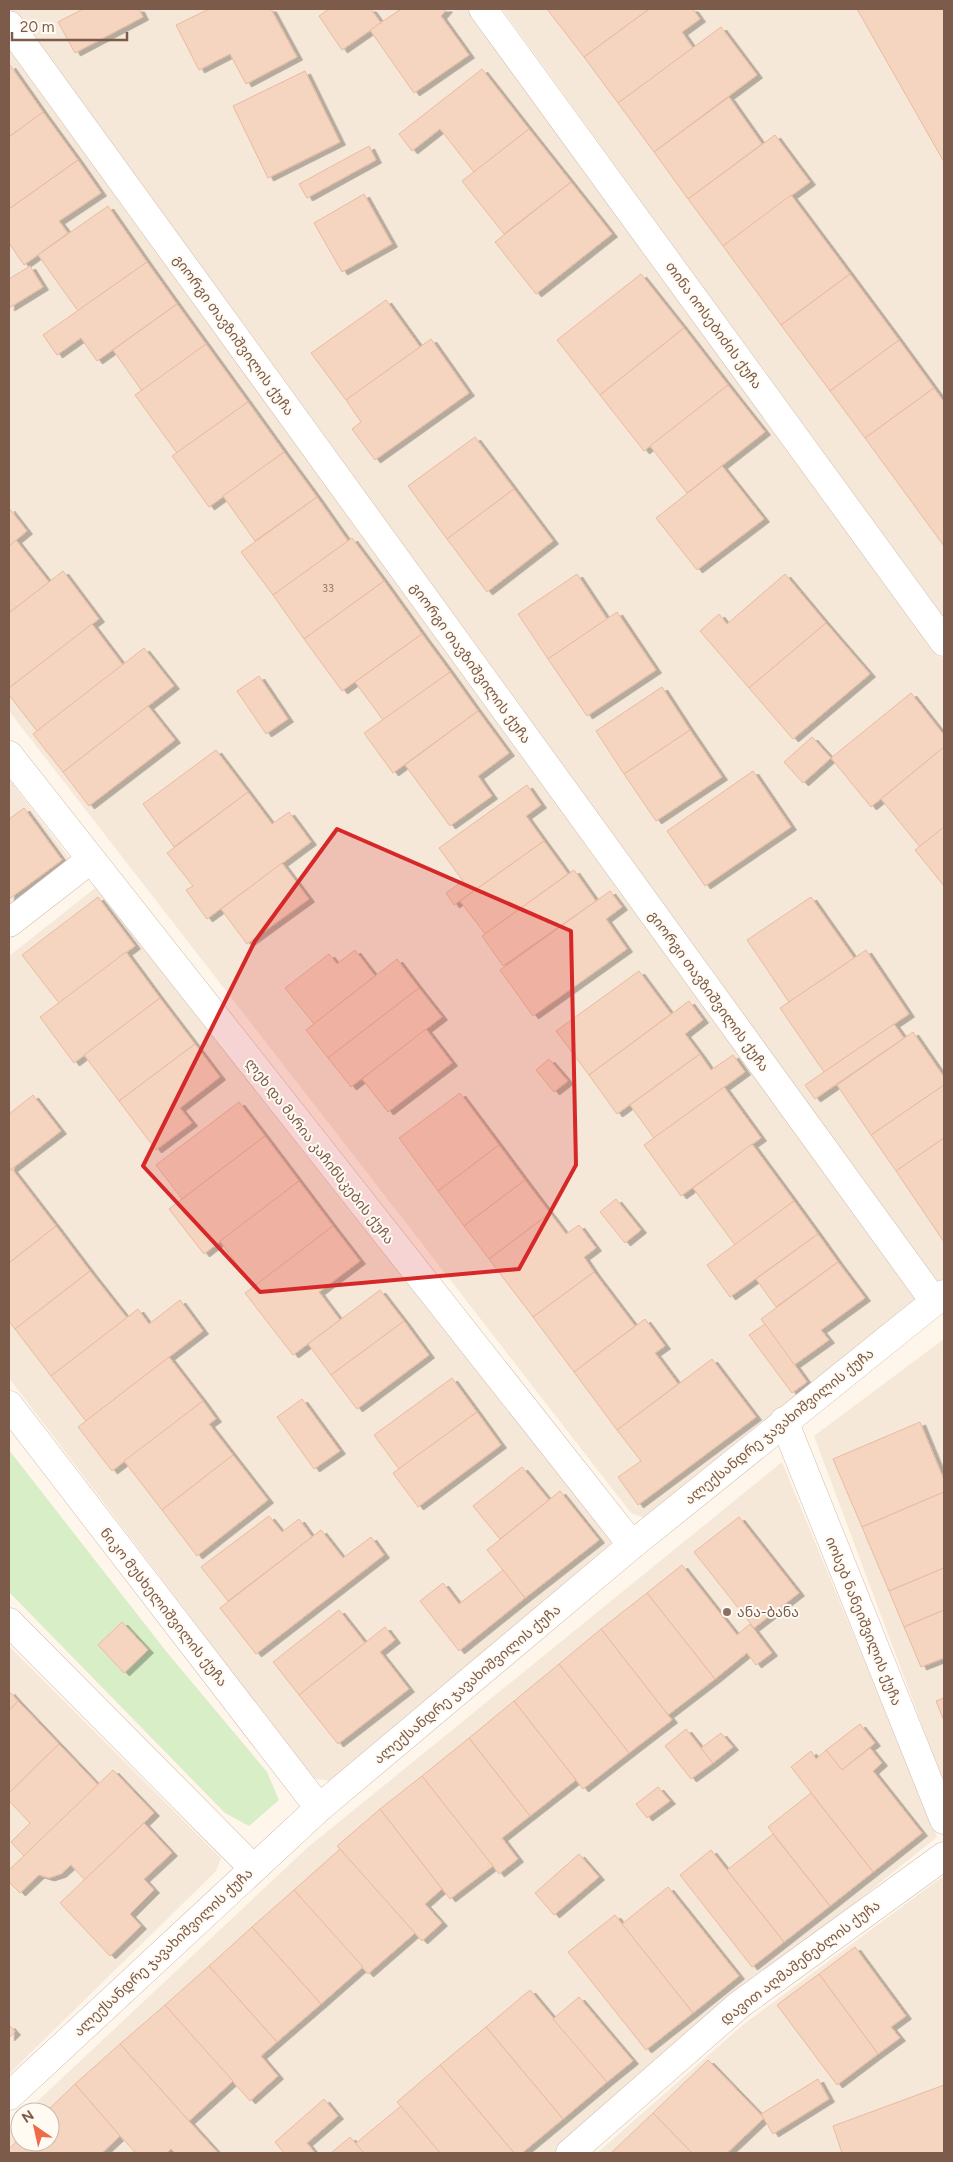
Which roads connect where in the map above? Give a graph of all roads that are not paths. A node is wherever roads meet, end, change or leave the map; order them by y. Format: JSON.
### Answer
{"nodes":[{"id":1,"x":483,"y":9,"type":"edge"},
{"id":2,"x":9,"y":25,"type":"edge"},
{"id":3,"x":944,"y":642,"type":"edge"},
{"id":4,"x":9,"y":755,"type":"edge"},
{"id":5,"x":90,"y":860,"type":"junction"},
{"id":6,"x":9,"y":923,"type":"edge"},
{"id":7,"x":939,"y":1298,"type":"edge"},
{"id":8,"x":9,"y":1405,"type":"edge"},
{"id":9,"x":784,"y":1421,"type":"junction"},
{"id":10,"x":632,"y":1545,"type":"junction"},
{"id":11,"x":9,"y":1622,"type":"edge"},
{"id":12,"x":320,"y":1808,"type":"junction"},
{"id":13,"x":944,"y":1820,"type":"edge"},
{"id":14,"x":944,"y":1856,"type":"edge"},
{"id":15,"x":253,"y":1868,"type":"junction"},
{"id":16,"x":9,"y":2096,"type":"edge"},
{"id":17,"x":570,"y":2153,"type":"edge"}],
"edges":[{"from":1,"to":3,"type":"street","name":"თინა იოსებიძის ქუჩა"},
{"from":2,"to":7,"type":"street","name":"გიორგი თავზიშვილის ქუჩა"},
{"from":4,"to":5,"type":"street","name":"ლეხ და მარია კაჩინსკების ქუჩა"},
{"from":5,"to":6,"type":"street"},
{"from":5,"to":10,"type":"street","name":"ლეხ და მარია კაჩინსკების ქუჩა"},
{"from":7,"to":9,"type":"street","name":"ალექსანდრე ჯავახიშვილის ქუჩა"},
{"from":8,"to":12,"type":"street","name":"ნიკო მუსხელიშვილის ქუჩა"},
{"from":9,"to":10,"type":"street","name":"ალექსანდრე ჯავახიშვილის ქუჩა"},
{"from":9,"to":13,"type":"street","name":"იოსებ ნანეიშვილის ქუჩა"},
{"from":10,"to":12,"type":"street","name":"ალექსანდრე ჯავახიშვილის ქუჩა"},
{"from":11,"to":15,"type":"street"},
{"from":12,"to":15,"type":"street","name":"ალექსანდრე ჯავახიშვილის ქუჩა"},
{"from":14,"to":17,"type":"street","name":"დავით აღმაშენებლის ქუჩა"},
{"from":15,"to":16,"type":"street","name":"ალექსანდრე ჯავახიშვილის ქუჩა"}]}
